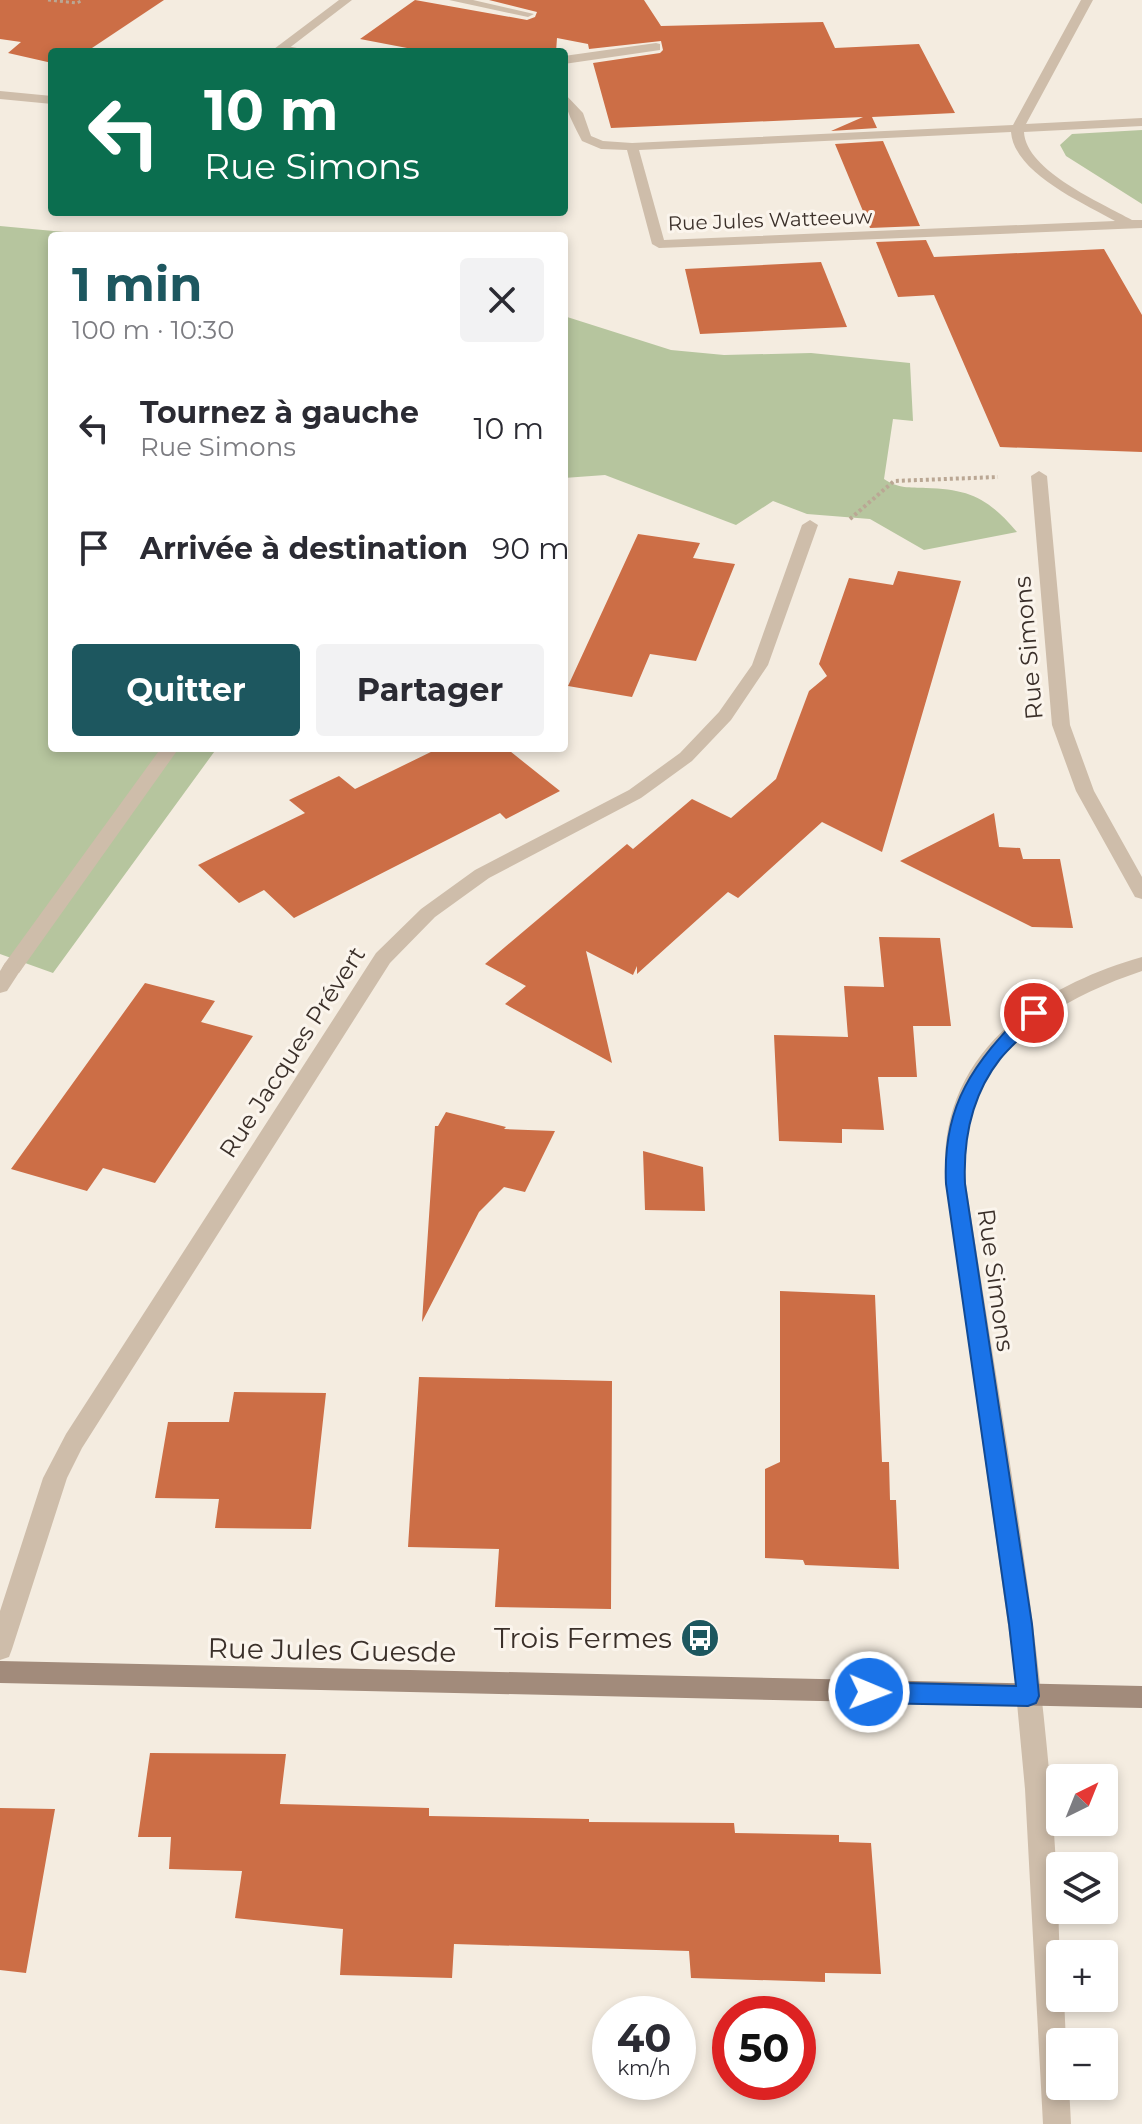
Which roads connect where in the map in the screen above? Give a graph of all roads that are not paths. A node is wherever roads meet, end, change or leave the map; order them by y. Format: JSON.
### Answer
{"nodes":[{"id":1,"x":346,"y":0,"type":"edge"},
{"id":2,"x":455,"y":0,"type":"edge"},
{"id":3,"x":1087,"y":0,"type":"edge"},
{"id":4,"x":528,"y":14,"type":"dead end"},
{"id":5,"x":656,"y":47,"type":"dead end"},
{"id":6,"x":282,"y":48,"type":"edge"},
{"id":7,"x":568,"y":59,"type":"edge"},
{"id":8,"x":0,"y":95,"type":"edge"},
{"id":9,"x":48,"y":100,"type":"edge"},
{"id":10,"x":568,"y":101,"type":"edge"},
{"id":11,"x":1142,"y":122,"type":"edge"},
{"id":12,"x":1017,"y":128,"type":"junction"},
{"id":13,"x":632,"y":147,"type":"junction"},
{"id":14,"x":1138,"y":227,"type":"edge"},
{"id":15,"x":1039,"y":476,"type":"road end"},
{"id":16,"x":810,"y":525,"type":"road end"},
{"id":17,"x":167,"y":752,"type":"edge"},
{"id":18,"x":1142,"y":893,"type":"edge"},
{"id":19,"x":1142,"y":964,"type":"edge"},
{"id":20,"x":0,"y":986,"type":"edge"},
{"id":21,"x":0,"y":1649,"type":"edge"},
{"id":22,"x":0,"y":1672,"type":"edge"},
{"id":23,"x":1028,"y":1696,"type":"junction"},
{"id":24,"x":1142,"y":1697,"type":"edge"},
{"id":25,"x":1057,"y":2124,"type":"edge"}],
"edges":[{"from":1,"to":6,"type":"street"},
{"from":2,"to":4,"type":"street"},
{"from":3,"to":12,"type":"street"},
{"from":5,"to":7,"type":"street"},
{"from":8,"to":9,"type":"street"},
{"from":10,"to":13,"type":"street"},
{"from":11,"to":12,"type":"street"},
{"from":12,"to":13,"type":"street"},
{"from":12,"to":14,"type":"street","name":"Rue Jules Watteeuw"},
{"from":13,"to":14,"type":"street","name":"Rue Jules Watteeuw"},
{"from":15,"to":18,"type":"street","name":"Rue Simons"},
{"from":16,"to":21,"type":"street","name":"Rue Jacques Prévert"},
{"from":17,"to":20,"type":"street"},
{"from":19,"to":23,"type":"street","name":"Rue Simons"},
{"from":22,"to":23,"type":"main road","name":"Rue Jules Guesde"},
{"from":23,"to":24,"type":"main road","name":"Rue Jules Guesde"},
{"from":23,"to":25,"type":"street","name":"Rue Simons"}]}
